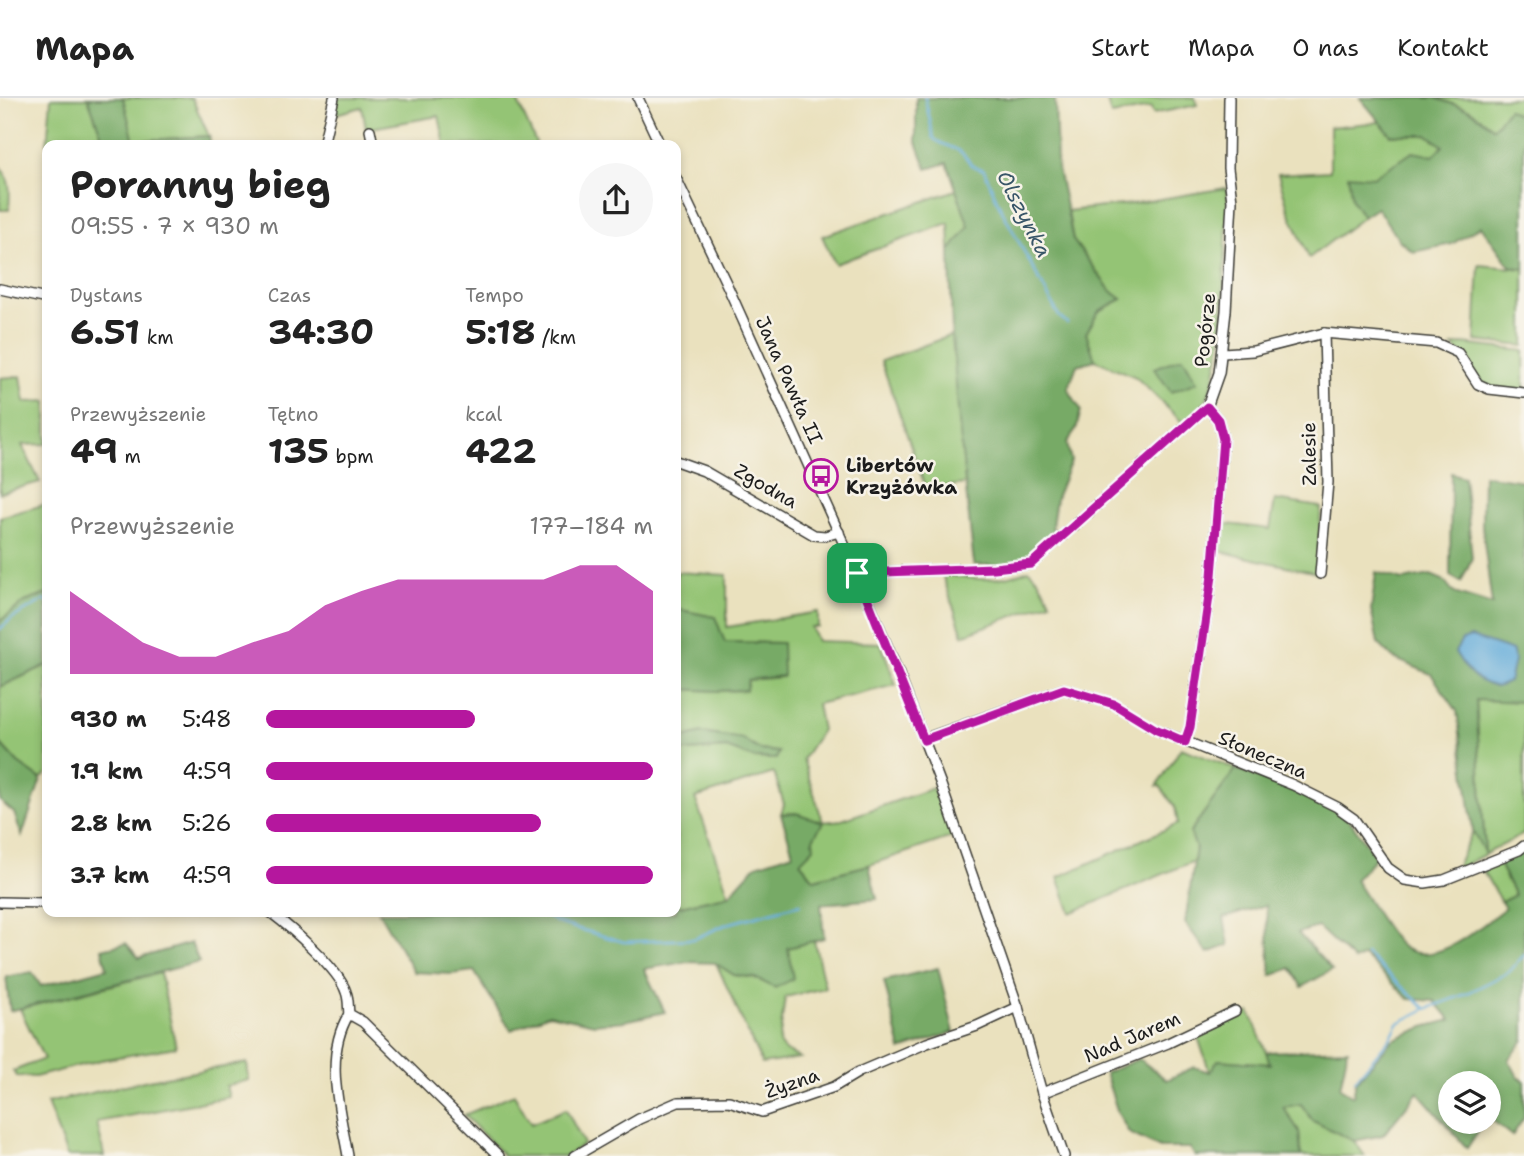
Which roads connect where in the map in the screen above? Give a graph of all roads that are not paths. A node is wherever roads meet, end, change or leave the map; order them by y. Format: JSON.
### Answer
{"nodes":[{"id":1,"x":334,"y":98,"type":"edge"},
{"id":2,"x":638,"y":98,"type":"edge"},
{"id":3,"x":1229,"y":98,"type":"edge"},
{"id":4,"x":370,"y":130,"type":"dead end"},
{"id":5,"x":324,"y":140,"type":"edge"},
{"id":6,"x":372,"y":140,"type":"edge"},
{"id":7,"x":658,"y":140,"type":"edge"},
{"id":8,"x":681,"y":189,"type":"edge"},
{"id":9,"x":0,"y":289,"type":"edge"},
{"id":10,"x":42,"y":298,"type":"edge"},
{"id":11,"x":1324,"y":332,"type":"junction"},
{"id":12,"x":1223,"y":353,"type":"junction"},
{"id":13,"x":1524,"y":393,"type":"edge"},
{"id":14,"x":1207,"y":407,"type":"junction"},
{"id":15,"x":681,"y":463,"type":"edge"},
{"id":16,"x":839,"y":532,"type":"junction"},
{"id":17,"x":857,"y":573,"type":"junction"},
{"id":18,"x":1320,"y":574,"type":"dead end"},
{"id":19,"x":924,"y":740,"type":"junction"},
{"id":20,"x":1185,"y":742,"type":"junction"},
{"id":21,"x":1524,"y":846,"type":"edge"},
{"id":22,"x":0,"y":902,"type":"edge"},
{"id":23,"x":42,"y":903,"type":"edge"},
{"id":24,"x":276,"y":917,"type":"edge"},
{"id":25,"x":1018,"y":1007,"type":"junction"},
{"id":26,"x":1235,"y":1011,"type":"dead end"},
{"id":27,"x":349,"y":1014,"type":"junction"},
{"id":28,"x":1042,"y":1093,"type":"junction"},
{"id":29,"x":348,"y":1156,"type":"edge"},
{"id":30,"x":499,"y":1156,"type":"edge"},
{"id":31,"x":575,"y":1156,"type":"edge"},
{"id":32,"x":1064,"y":1156,"type":"edge"}],
"edges":[{"from":1,"to":5,"type":"street"},
{"from":2,"to":7,"type":"street"},
{"from":3,"to":12,"type":"street","name":"Pogórze"},
{"from":4,"to":6,"type":"street"},
{"from":8,"to":16,"type":"street","name":"Jana Pawła II"},
{"from":9,"to":10,"type":"street"},
{"from":11,"to":12,"type":"street"},
{"from":11,"to":13,"type":"street"},
{"from":11,"to":18,"type":"street","name":"Zalesie"},
{"from":12,"to":14,"type":"street","name":"Pogórze"},
{"from":14,"to":17,"type":"street","name":"Pogórze"},
{"from":14,"to":20,"type":"street"},
{"from":15,"to":16,"type":"street","name":"Zgodna"},
{"from":16,"to":17,"type":"street","name":"Jana Pawła II"},
{"from":17,"to":19,"type":"street","name":"Jana Pawła II"},
{"from":19,"to":20,"type":"street","name":"Słoneczna"},
{"from":19,"to":25,"type":"street","name":"Jana Pawła II"},
{"from":20,"to":21,"type":"street","name":"Słoneczna"},
{"from":22,"to":23,"type":"street"},
{"from":24,"to":27,"type":"street"},
{"from":25,"to":28,"type":"street"},
{"from":25,"to":31,"type":"street","name":"Żyzna"},
{"from":26,"to":28,"type":"street","name":"Nad Jarem"},
{"from":27,"to":29,"type":"street"},
{"from":27,"to":30,"type":"street"},
{"from":28,"to":32,"type":"street"}]}
